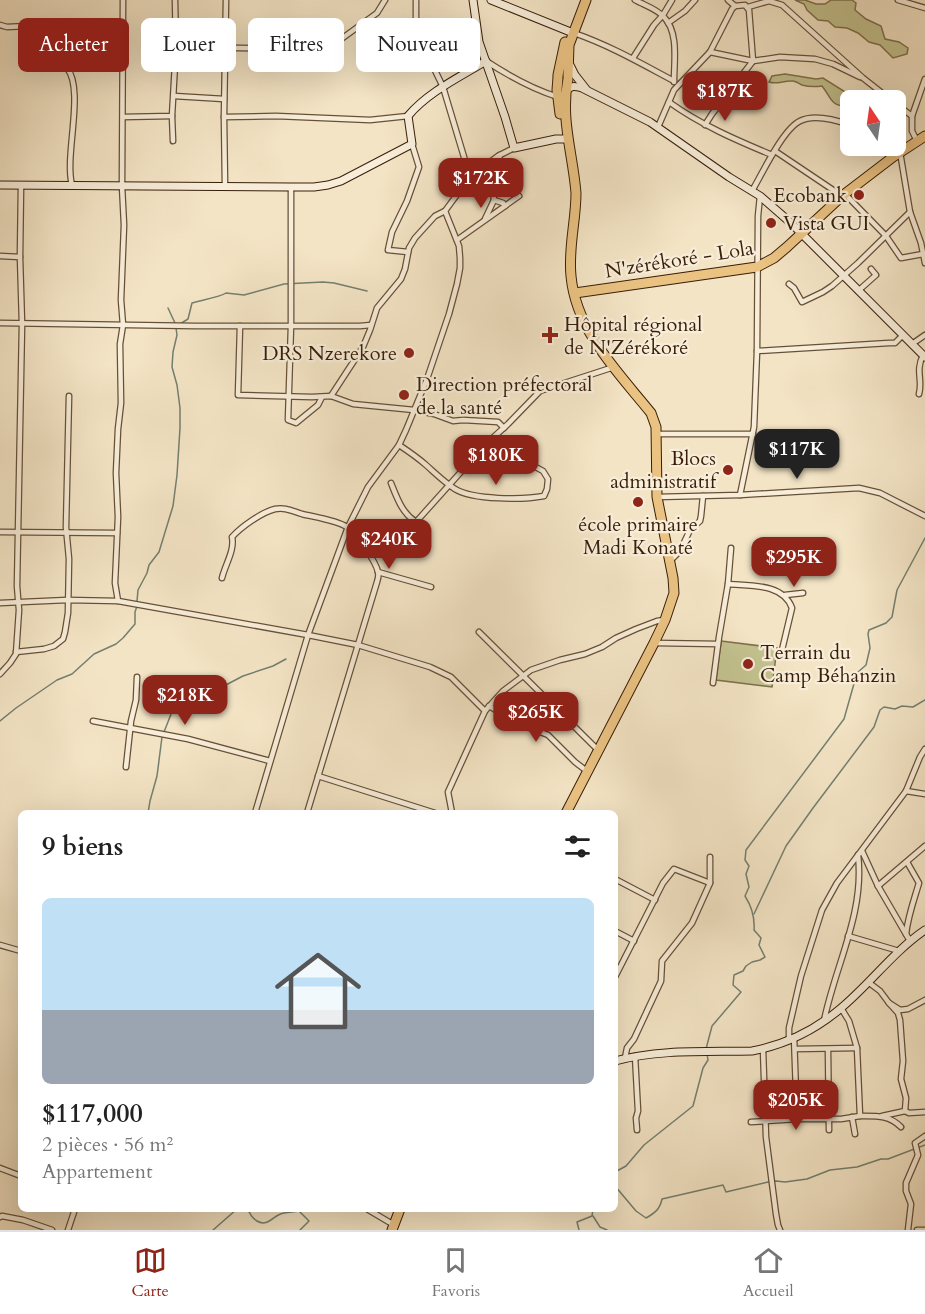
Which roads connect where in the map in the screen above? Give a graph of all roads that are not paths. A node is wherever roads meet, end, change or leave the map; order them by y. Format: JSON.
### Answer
{"nodes":[{"id":1,"x":123,"y":0,"type":"edge"},
{"id":2,"x":175,"y":0,"type":"edge"},
{"id":3,"x":226,"y":0,"type":"edge"},
{"id":4,"x":385,"y":0,"type":"edge"},
{"id":5,"x":416,"y":0,"type":"edge"},
{"id":6,"x":472,"y":0,"type":"edge"},
{"id":7,"x":491,"y":0,"type":"edge"},
{"id":8,"x":581,"y":0,"type":"edge"},
{"id":9,"x":586,"y":0,"type":"edge"},
{"id":10,"x":635,"y":0,"type":"edge"},
{"id":11,"x":672,"y":0,"type":"edge"},
{"id":12,"x":695,"y":0,"type":"edge"},
{"id":13,"x":728,"y":0,"type":"edge"},
{"id":14,"x":898,"y":0,"type":"edge"},
{"id":15,"x":735,"y":6,"type":"junction"},
{"id":16,"x":747,"y":8,"type":"junction"},
{"id":17,"x":925,"y":8,"type":"edge"},
{"id":18,"x":663,"y":15,"type":"junction"},
{"id":19,"x":123,"y":18,"type":"edge"},
{"id":20,"x":176,"y":18,"type":"edge"},
{"id":21,"x":226,"y":18,"type":"edge"},
{"id":22,"x":668,"y":23,"type":"junction"},
{"id":23,"x":0,"y":25,"type":"edge"},
{"id":24,"x":18,"y":27,"type":"edge"},
{"id":25,"x":571,"y":32,"type":"junction"},
{"id":26,"x":236,"y":48,"type":"edge"},
{"id":27,"x":711,"y":52,"type":"junction"},
{"id":28,"x":633,"y":58,"type":"junction"},
{"id":29,"x":486,"y":61,"type":"junction"},
{"id":30,"x":568,"y":61,"type":"junction"},
{"id":31,"x":753,"y":61,"type":"junction"},
{"id":32,"x":70,"y":72,"type":"edge"},
{"id":33,"x":123,"y":72,"type":"edge"},
{"id":34,"x":175,"y":72,"type":"edge"},
{"id":35,"x":225,"y":72,"type":"edge"},
{"id":36,"x":563,"y":77,"type":"junction"},
{"id":37,"x":863,"y":78,"type":"junction"},
{"id":38,"x":925,"y":79,"type":"edge"},
{"id":39,"x":674,"y":81,"type":"junction"},
{"id":40,"x":443,"y":87,"type":"junction"},
{"id":41,"x":674,"y":90,"type":"junction"},
{"id":42,"x":878,"y":90,"type":"edge"},
{"id":43,"x":587,"y":91,"type":"junction"},
{"id":44,"x":174,"y":96,"type":"junction"},
{"id":45,"x":561,"y":96,"type":"junction"},
{"id":46,"x":224,"y":99,"type":"junction"},
{"id":47,"x":669,"y":102,"type":"junction"},
{"id":48,"x":906,"y":112,"type":"edge"},
{"id":49,"x":172,"y":116,"type":"junction"},
{"id":50,"x":408,"y":116,"type":"junction"},
{"id":51,"x":912,"y":116,"type":"junction"},
{"id":52,"x":123,"y":117,"type":"junction"},
{"id":53,"x":224,"y":117,"type":"junction"},
{"id":54,"x":840,"y":123,"type":"edge"},
{"id":55,"x":705,"y":125,"type":"junction"},
{"id":56,"x":658,"y":127,"type":"junction"},
{"id":57,"x":921,"y":138,"type":"edge"},
{"id":58,"x":567,"y":139,"type":"junction"},
{"id":59,"x":173,"y":141,"type":"dead end"},
{"id":60,"x":412,"y":144,"type":"junction"},
{"id":61,"x":514,"y":148,"type":"junction"},
{"id":62,"x":906,"y":149,"type":"edge"},
{"id":63,"x":774,"y":153,"type":"junction"},
{"id":64,"x":500,"y":155,"type":"junction"},
{"id":65,"x":896,"y":156,"type":"edge"},
{"id":66,"x":897,"y":156,"type":"edge"},
{"id":67,"x":470,"y":177,"type":"junction"},
{"id":68,"x":0,"y":185,"type":"edge"},
{"id":69,"x":21,"y":185,"type":"junction"},
{"id":70,"x":72,"y":185,"type":"junction"},
{"id":71,"x":122,"y":186,"type":"junction"},
{"id":72,"x":225,"y":186,"type":"junction"},
{"id":73,"x":291,"y":187,"type":"junction"},
{"id":74,"x":752,"y":191,"type":"junction"},
{"id":75,"x":843,"y":194,"type":"junction"},
{"id":76,"x":519,"y":196,"type":"dead end"},
{"id":77,"x":760,"y":196,"type":"junction"},
{"id":78,"x":494,"y":200,"type":"junction"},
{"id":79,"x":505,"y":206,"type":"junction"},
{"id":80,"x":445,"y":212,"type":"junction"},
{"id":81,"x":910,"y":212,"type":"junction"},
{"id":82,"x":485,"y":220,"type":"junction"},
{"id":83,"x":802,"y":234,"type":"junction"},
{"id":84,"x":886,"y":236,"type":"junction"},
{"id":85,"x":457,"y":240,"type":"junction"},
{"id":86,"x":408,"y":252,"type":"junction"},
{"id":87,"x":923,"y":254,"type":"junction"},
{"id":88,"x":0,"y":256,"type":"edge"},
{"id":89,"x":20,"y":257,"type":"junction"},
{"id":90,"x":925,"y":263,"type":"edge"},
{"id":91,"x":757,"y":267,"type":"junction"},
{"id":92,"x":871,"y":269,"type":"dead end"},
{"id":93,"x":843,"y":276,"type":"junction"},
{"id":94,"x":789,"y":284,"type":"dead end"},
{"id":95,"x":858,"y":291,"type":"junction"},
{"id":96,"x":575,"y":293,"type":"junction"},
{"id":97,"x":0,"y":322,"type":"edge"},
{"id":98,"x":22,"y":324,"type":"junction"},
{"id":99,"x":123,"y":325,"type":"junction"},
{"id":100,"x":371,"y":325,"type":"junction"},
{"id":101,"x":240,"y":326,"type":"junction"},
{"id":102,"x":291,"y":326,"type":"junction"},
{"id":103,"x":903,"y":335,"type":"junction"},
{"id":104,"x":925,"y":335,"type":"edge"},
{"id":105,"x":912,"y":344,"type":"junction"},
{"id":106,"x":757,"y":351,"type":"junction"},
{"id":107,"x":924,"y":356,"type":"edge"},
{"id":108,"x":614,"y":367,"type":"junction"},
{"id":109,"x":919,"y":394,"type":"dead end"},
{"id":110,"x":69,"y":396,"type":"dead end"},
{"id":111,"x":289,"y":396,"type":"junction"},
{"id":112,"x":331,"y":396,"type":"junction"},
{"id":113,"x":322,"y":397,"type":"junction"},
{"id":114,"x":414,"y":410,"type":"junction"},
{"id":115,"x":504,"y":428,"type":"junction"},
{"id":116,"x":656,"y":434,"type":"junction"},
{"id":117,"x":753,"y":434,"type":"junction"},
{"id":118,"x":492,"y":439,"type":"junction"},
{"id":119,"x":399,"y":445,"type":"junction"},
{"id":120,"x":391,"y":483,"type":"dead end"},
{"id":121,"x":449,"y":485,"type":"junction"},
{"id":122,"x":740,"y":495,"type":"junction"},
{"id":123,"x":703,"y":496,"type":"junction"},
{"id":124,"x":657,"y":497,"type":"junction"},
{"id":125,"x":925,"y":516,"type":"edge"},
{"id":126,"x":348,"y":527,"type":"junction"},
{"id":127,"x":0,"y":532,"type":"edge"},
{"id":128,"x":17,"y":532,"type":"junction"},
{"id":129,"x":66,"y":532,"type":"junction"},
{"id":130,"x":117,"y":532,"type":"junction"},
{"id":131,"x":731,"y":548,"type":"dead end"},
{"id":132,"x":669,"y":562,"type":"junction"},
{"id":133,"x":378,"y":572,"type":"junction"},
{"id":134,"x":222,"y":578,"type":"dead end"},
{"id":135,"x":728,"y":584,"type":"junction"},
{"id":136,"x":431,"y":587,"type":"dead end"},
{"id":137,"x":803,"y":592,"type":"dead end"},
{"id":138,"x":784,"y":595,"type":"junction"},
{"id":139,"x":67,"y":600,"type":"junction"},
{"id":140,"x":118,"y":601,"type":"junction"},
{"id":141,"x":18,"y":602,"type":"junction"},
{"id":142,"x":0,"y":603,"type":"edge"},
{"id":143,"x":665,"y":620,"type":"junction"},
{"id":144,"x":479,"y":632,"type":"dead end"},
{"id":145,"x":308,"y":635,"type":"junction"},
{"id":146,"x":654,"y":643,"type":"junction"},
{"id":147,"x":718,"y":644,"type":"junction"},
{"id":148,"x":358,"y":645,"type":"junction"},
{"id":149,"x":782,"y":650,"type":"dead end"},
{"id":150,"x":16,"y":652,"type":"junction"},
{"id":151,"x":0,"y":674,"type":"edge"},
{"id":152,"x":136,"y":676,"type":"dead end"},
{"id":153,"x":524,"y":676,"type":"junction"},
{"id":154,"x":713,"y":683,"type":"dead end"},
{"id":155,"x":489,"y":706,"type":"junction"},
{"id":156,"x":485,"y":711,"type":"junction"},
{"id":157,"x":93,"y":721,"type":"dead end"},
{"id":158,"x":130,"y":728,"type":"junction"},
{"id":159,"x":925,"y":749,"type":"edge"},
{"id":160,"x":599,"y":751,"type":"junction"},
{"id":161,"x":270,"y":761,"type":"junction"},
{"id":162,"x":126,"y":767,"type":"dead end"},
{"id":163,"x":588,"y":772,"type":"junction"},
{"id":164,"x":318,"y":776,"type":"junction"},
{"id":165,"x":906,"y":791,"type":"junction"},
{"id":166,"x":925,"y":794,"type":"edge"},
{"id":167,"x":256,"y":810,"type":"edge"},
{"id":168,"x":308,"y":810,"type":"edge"},
{"id":169,"x":426,"y":810,"type":"edge"},
{"id":170,"x":451,"y":810,"type":"edge"},
{"id":171,"x":568,"y":810,"type":"edge"},
{"id":172,"x":925,"y":846,"type":"edge"},
{"id":173,"x":860,"y":853,"type":"junction"},
{"id":174,"x":710,"y":857,"type":"dead end"},
{"id":175,"x":907,"y":862,"type":"junction"},
{"id":176,"x":618,"y":881,"type":"edge"},
{"id":177,"x":710,"y":883,"type":"junction"},
{"id":178,"x":878,"y":886,"type":"junction"},
{"id":179,"x":655,"y":900,"type":"junction"},
{"id":180,"x":925,"y":930,"type":"edge"},
{"id":181,"x":618,"y":933,"type":"edge"},
{"id":182,"x":848,"y":936,"type":"junction"},
{"id":183,"x":908,"y":937,"type":"junction"},
{"id":184,"x":634,"y":942,"type":"junction"},
{"id":185,"x":0,"y":945,"type":"edge"},
{"id":186,"x":18,"y":950,"type":"edge"},
{"id":187,"x":899,"y":951,"type":"junction"},
{"id":188,"x":618,"y":971,"type":"edge"},
{"id":189,"x":868,"y":982,"type":"junction"},
{"id":190,"x":925,"y":1000,"type":"edge"},
{"id":191,"x":890,"y":1003,"type":"junction"},
{"id":192,"x":841,"y":1008,"type":"junction"},
{"id":193,"x":824,"y":1022,"type":"junction"},
{"id":194,"x":792,"y":1039,"type":"junction"},
{"id":195,"x":857,"y":1048,"type":"junction"},
{"id":196,"x":763,"y":1049,"type":"junction"},
{"id":197,"x":795,"y":1049,"type":"junction"},
{"id":198,"x":828,"y":1049,"type":"junction"},
{"id":199,"x":635,"y":1056,"type":"junction"},
{"id":200,"x":625,"y":1058,"type":"junction"},
{"id":201,"x":618,"y":1060,"type":"edge"},
{"id":202,"x":905,"y":1111,"type":"junction"},
{"id":203,"x":925,"y":1112,"type":"edge"},
{"id":204,"x":860,"y":1116,"type":"junction"},
{"id":205,"x":882,"y":1116,"type":"junction"},
{"id":206,"x":852,"y":1117,"type":"junction"},
{"id":207,"x":797,"y":1119,"type":"junction"},
{"id":208,"x":829,"y":1119,"type":"junction"},
{"id":209,"x":751,"y":1122,"type":"dead end"},
{"id":210,"x":765,"y":1122,"type":"junction"},
{"id":211,"x":901,"y":1127,"type":"dead end"},
{"id":212,"x":637,"y":1130,"type":"dead end"},
{"id":213,"x":829,"y":1130,"type":"dead end"},
{"id":214,"x":855,"y":1134,"type":"dead end"},
{"id":215,"x":925,"y":1136,"type":"edge"},
{"id":216,"x":0,"y":1168,"type":"edge"},
{"id":217,"x":18,"y":1175,"type":"edge"},
{"id":218,"x":74,"y":1212,"type":"edge"},
{"id":219,"x":371,"y":1212,"type":"edge"},
{"id":220,"x":399,"y":1212,"type":"edge"},
{"id":221,"x":0,"y":1217,"type":"edge"},
{"id":222,"x":393,"y":1227,"type":"edge"},
{"id":223,"x":52,"y":1230,"type":"edge"},
{"id":224,"x":69,"y":1230,"type":"edge"},
{"id":225,"x":780,"y":1230,"type":"edge"},
{"id":226,"x":908,"y":1230,"type":"edge"},
{"id":227,"x":917,"y":1230,"type":"edge"},
{"id":228,"x":925,"y":1230,"type":"edge"}],
"edges":[{"from":1,"to":19,"type":"street"},
{"from":2,"to":20,"type":"street"},
{"from":3,"to":21,"type":"street"},
{"from":4,"to":26,"type":"street"},
{"from":5,"to":40,"type":"street"},
{"from":6,"to":29,"type":"street"},
{"from":7,"to":25,"type":"street"},
{"from":8,"to":25,"type":"highway"},
{"from":9,"to":25,"type":"highway"},
{"from":10,"to":18,"type":"street"},
{"from":11,"to":18,"type":"street"},
{"from":12,"to":22,"type":"street"},
{"from":13,"to":15,"type":"street"},
{"from":14,"to":17,"type":"street"},
{"from":15,"to":16,"type":"street"},
{"from":15,"to":27,"type":"street"},
{"from":16,"to":31,"type":"street"},
{"from":16,"to":37,"type":"street"},
{"from":18,"to":22,"type":"street"},
{"from":18,"to":28,"type":"street"},
{"from":22,"to":39,"type":"street"},
{"from":23,"to":24,"type":"street"},
{"from":25,"to":28,"type":"street"},
{"from":25,"to":30,"type":"highway"},
{"from":25,"to":36,"type":"highway"},
{"from":27,"to":31,"type":"street"},
{"from":27,"to":41,"type":"street"},
{"from":28,"to":39,"type":"street"},
{"from":29,"to":40,"type":"street"},
{"from":29,"to":45,"type":"street"},
{"from":29,"to":61,"type":"street"},
{"from":30,"to":36,"type":"highway"},
{"from":30,"to":43,"type":"street"},
{"from":31,"to":37,"type":"street"},
{"from":31,"to":55,"type":"street"},
{"from":32,"to":70,"type":"street"},
{"from":33,"to":52,"type":"street"},
{"from":34,"to":44,"type":"street"},
{"from":35,"to":46,"type":"street"},
{"from":36,"to":45,"type":"highway"},
{"from":37,"to":42,"type":"street"},
{"from":38,"to":51,"type":"street"},
{"from":39,"to":41,"type":"street"},
{"from":40,"to":50,"type":"street"},
{"from":40,"to":67,"type":"street"},
{"from":41,"to":47,"type":"street"},
{"from":43,"to":45,"type":"street"},
{"from":43,"to":56,"type":"street"},
{"from":44,"to":46,"type":"street"},
{"from":44,"to":49,"type":"street"},
{"from":45,"to":58,"type":"highway"},
{"from":46,"to":53,"type":"street"},
{"from":47,"to":55,"type":"street"},
{"from":47,"to":56,"type":"street"},
{"from":48,"to":51,"type":"street"},
{"from":49,"to":52,"type":"street"},
{"from":49,"to":59,"type":"street"},
{"from":50,"to":53,"type":"street"},
{"from":50,"to":60,"type":"street"},
{"from":51,"to":57,"type":"street"},
{"from":52,"to":71,"type":"street"},
{"from":53,"to":72,"type":"street"},
{"from":54,"to":63,"type":"street"},
{"from":55,"to":63,"type":"street"},
{"from":56,"to":74,"type":"street"},
{"from":57,"to":62,"type":"highway","name":"N'zérékoré - Lola"},
{"from":58,"to":61,"type":"street"},
{"from":58,"to":96,"type":"highway"},
{"from":60,"to":73,"type":"street"},
{"from":60,"to":86,"type":"street"},
{"from":61,"to":64,"type":"street"},
{"from":63,"to":74,"type":"street"},
{"from":63,"to":75,"type":"street"},
{"from":64,"to":67,"type":"street"},
{"from":64,"to":78,"type":"street"},
{"from":65,"to":75,"type":"highway","name":"N'zérékoré - Lola"},
{"from":66,"to":81,"type":"street"},
{"from":67,"to":80,"type":"street"},
{"from":68,"to":69,"type":"street"},
{"from":69,"to":70,"type":"street"},
{"from":69,"to":89,"type":"street"},
{"from":70,"to":71,"type":"street"},
{"from":71,"to":72,"type":"street"},
{"from":71,"to":99,"type":"street"},
{"from":72,"to":73,"type":"street"},
{"from":73,"to":102,"type":"street"},
{"from":74,"to":77,"type":"street"},
{"from":75,"to":83,"type":"highway","name":"N'zérékoré - Lola"},
{"from":75,"to":84,"type":"street"},
{"from":76,"to":79,"type":"street"},
{"from":77,"to":83,"type":"street"},
{"from":77,"to":91,"type":"street"},
{"from":78,"to":79,"type":"street"},
{"from":78,"to":82,"type":"street"},
{"from":79,"to":82,"type":"street"},
{"from":80,"to":85,"type":"street"},
{"from":80,"to":86,"type":"street"},
{"from":81,"to":84,"type":"street"},
{"from":81,"to":87,"type":"street"},
{"from":82,"to":85,"type":"street"},
{"from":83,"to":91,"type":"highway","name":"N'zérékoré - Lola"},
{"from":83,"to":93,"type":"street"},
{"from":84,"to":87,"type":"street"},
{"from":84,"to":93,"type":"street"},
{"from":85,"to":114,"type":"street"},
{"from":86,"to":100,"type":"street"},
{"from":87,"to":90,"type":"street"},
{"from":88,"to":89,"type":"street"},
{"from":89,"to":98,"type":"street"},
{"from":91,"to":96,"type":"highway","name":"N'zérékoré - Lola"},
{"from":91,"to":106,"type":"street"},
{"from":92,"to":95,"type":"street"},
{"from":93,"to":94,"type":"street"},
{"from":93,"to":95,"type":"street"},
{"from":95,"to":103,"type":"street"},
{"from":96,"to":108,"type":"highway"},
{"from":97,"to":98,"type":"street"},
{"from":98,"to":99,"type":"street"},
{"from":98,"to":128,"type":"street"},
{"from":99,"to":101,"type":"street"},
{"from":99,"to":130,"type":"street"},
{"from":100,"to":102,"type":"street"},
{"from":100,"to":112,"type":"street"},
{"from":101,"to":102,"type":"street"},
{"from":101,"to":111,"type":"street"},
{"from":102,"to":111,"type":"street"},
{"from":103,"to":105,"type":"street"},
{"from":103,"to":106,"type":"street"},
{"from":104,"to":105,"type":"street"},
{"from":105,"to":107,"type":"street"},
{"from":106,"to":117,"type":"street"},
{"from":107,"to":109,"type":"street"},
{"from":108,"to":115,"type":"street"},
{"from":108,"to":116,"type":"highway"},
{"from":110,"to":129,"type":"street"},
{"from":111,"to":113,"type":"street"},
{"from":111,"to":113,"type":"street"},
{"from":112,"to":113,"type":"street"},
{"from":112,"to":114,"type":"street"},
{"from":114,"to":115,"type":"street"},
{"from":114,"to":119,"type":"street"},
{"from":115,"to":118,"type":"street"},
{"from":116,"to":117,"type":"street"},
{"from":116,"to":124,"type":"highway"},
{"from":117,"to":122,"type":"street"},
{"from":118,"to":121,"type":"street"},
{"from":118,"to":121,"type":"street"},
{"from":119,"to":121,"type":"street"},
{"from":119,"to":126,"type":"street"},
{"from":120,"to":121,"type":"street"},
{"from":122,"to":123,"type":"street"},
{"from":122,"to":125,"type":"street"},
{"from":123,"to":124,"type":"street"},
{"from":123,"to":132,"type":"street"},
{"from":124,"to":132,"type":"highway"},
{"from":126,"to":133,"type":"street"},
{"from":126,"to":134,"type":"street"},
{"from":126,"to":145,"type":"street"},
{"from":127,"to":128,"type":"street"},
{"from":128,"to":129,"type":"street"},
{"from":128,"to":141,"type":"street"},
{"from":129,"to":130,"type":"street"},
{"from":129,"to":139,"type":"street"},
{"from":130,"to":140,"type":"street"},
{"from":131,"to":135,"type":"street"},
{"from":132,"to":143,"type":"highway"},
{"from":133,"to":136,"type":"street"},
{"from":133,"to":148,"type":"street"},
{"from":135,"to":138,"type":"street"},
{"from":135,"to":147,"type":"street"},
{"from":137,"to":138,"type":"street"},
{"from":138,"to":149,"type":"street"},
{"from":139,"to":140,"type":"street"},
{"from":139,"to":141,"type":"street"},
{"from":139,"to":150,"type":"street"},
{"from":140,"to":145,"type":"street"},
{"from":141,"to":142,"type":"street"},
{"from":141,"to":150,"type":"street"},
{"from":143,"to":146,"type":"highway"},
{"from":143,"to":153,"type":"street"},
{"from":144,"to":153,"type":"street"},
{"from":145,"to":148,"type":"street"},
{"from":145,"to":161,"type":"street"},
{"from":146,"to":147,"type":"street"},
{"from":146,"to":160,"type":"highway"},
{"from":147,"to":154,"type":"street"},
{"from":148,"to":156,"type":"street"},
{"from":148,"to":164,"type":"street"},
{"from":150,"to":151,"type":"street"},
{"from":152,"to":158,"type":"street"},
{"from":153,"to":155,"type":"street"},
{"from":153,"to":160,"type":"street"},
{"from":155,"to":156,"type":"street"},
{"from":155,"to":163,"type":"street"},
{"from":156,"to":170,"type":"street"},
{"from":157,"to":158,"type":"street"},
{"from":158,"to":161,"type":"street"},
{"from":158,"to":162,"type":"street"},
{"from":159,"to":165,"type":"street"},
{"from":160,"to":163,"type":"highway"},
{"from":161,"to":167,"type":"street"},
{"from":163,"to":171,"type":"highway"},
{"from":164,"to":168,"type":"street"},
{"from":164,"to":169,"type":"street"},
{"from":165,"to":166,"type":"street"},
{"from":165,"to":173,"type":"street"},
{"from":172,"to":175,"type":"street"},
{"from":173,"to":178,"type":"street"},
{"from":173,"to":182,"type":"street"},
{"from":173,"to":194,"type":"street"},
{"from":174,"to":177,"type":"street"},
{"from":175,"to":178,"type":"street"},
{"from":175,"to":183,"type":"street"},
{"from":176,"to":179,"type":"street"},
{"from":177,"to":179,"type":"street"},
{"from":177,"to":200,"type":"street"},
{"from":178,"to":183,"type":"street"},
{"from":179,"to":184,"type":"street"},
{"from":180,"to":183,"type":"street"},
{"from":181,"to":184,"type":"street"},
{"from":182,"to":187,"type":"street"},
{"from":182,"to":193,"type":"street"},
{"from":183,"to":187,"type":"street"},
{"from":184,"to":188,"type":"street"},
{"from":185,"to":186,"type":"street"},
{"from":187,"to":189,"type":"street"},
{"from":189,"to":191,"type":"street"},
{"from":189,"to":192,"type":"street"},
{"from":190,"to":191,"type":"street"},
{"from":191,"to":202,"type":"street"},
{"from":192,"to":193,"type":"street"},
{"from":192,"to":195,"type":"street"},
{"from":193,"to":194,"type":"street"},
{"from":194,"to":196,"type":"street"},
{"from":194,"to":197,"type":"street"},
{"from":195,"to":198,"type":"street"},
{"from":195,"to":204,"type":"street"},
{"from":196,"to":199,"type":"street"},
{"from":196,"to":210,"type":"street"},
{"from":197,"to":198,"type":"street"},
{"from":197,"to":207,"type":"street"},
{"from":198,"to":208,"type":"street"},
{"from":199,"to":200,"type":"street"},
{"from":199,"to":212,"type":"street"},
{"from":200,"to":201,"type":"street"},
{"from":202,"to":203,"type":"street"},
{"from":202,"to":205,"type":"street"},
{"from":204,"to":205,"type":"street"},
{"from":204,"to":206,"type":"street"},
{"from":205,"to":211,"type":"street"},
{"from":206,"to":208,"type":"street"},
{"from":206,"to":214,"type":"street"},
{"from":207,"to":208,"type":"street"},
{"from":207,"to":210,"type":"street"},
{"from":208,"to":213,"type":"street"},
{"from":209,"to":210,"type":"street"},
{"from":210,"to":225,"type":"street"},
{"from":215,"to":226,"type":"street"},
{"from":216,"to":217,"type":"street"},
{"from":218,"to":224,"type":"street"},
{"from":219,"to":222,"type":"street"},
{"from":220,"to":222,"type":"highway"},
{"from":221,"to":223,"type":"street"},
{"from":227,"to":228,"type":"street"}]}
